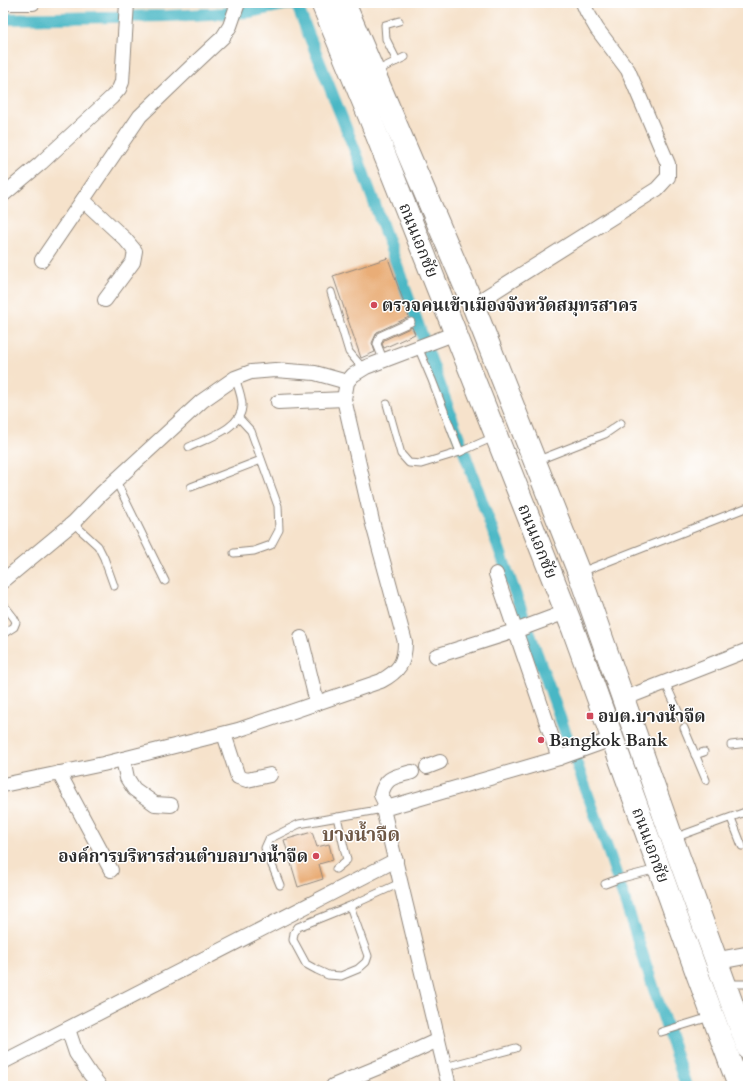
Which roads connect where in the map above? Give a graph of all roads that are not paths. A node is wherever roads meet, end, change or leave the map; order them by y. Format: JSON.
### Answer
{"nodes":[{"id":1,"x":33,"y":3,"type":"edge"},
{"id":2,"x":322,"y":3,"type":"edge"},
{"id":3,"x":583,"y":3,"type":"edge"},
{"id":4,"x":3,"y":4,"type":"edge"},
{"id":5,"x":126,"y":5,"type":"edge"},
{"id":6,"x":237,"y":6,"type":"edge"},
{"id":7,"x":341,"y":14,"type":"edge"},
{"id":8,"x":399,"y":20,"type":"dead end"},
{"id":9,"x":405,"y":58,"type":"dead end"},
{"id":10,"x":396,"y":61,"type":"junction"},
{"id":11,"x":373,"y":72,"type":"junction"},
{"id":12,"x":3,"y":195,"type":"edge"},
{"id":13,"x":83,"y":200,"type":"junction"},
{"id":14,"x":42,"y":260,"type":"dead end"},
{"id":15,"x":331,"y":292,"type":"dead end"},
{"id":16,"x":105,"y":300,"type":"dead end"},
{"id":17,"x":474,"y":304,"type":"junction"},
{"id":18,"x":411,"y":322,"type":"dead end"},
{"id":19,"x":451,"y":335,"type":"junction"},
{"id":20,"x":424,"y":345,"type":"junction"},
{"id":21,"x":383,"y":359,"type":"junction"},
{"id":22,"x":366,"y":367,"type":"junction"},
{"id":23,"x":235,"y":378,"type":"junction"},
{"id":24,"x":347,"y":382,"type":"junction"},
{"id":25,"x":344,"y":399,"type":"junction"},
{"id":26,"x":278,"y":402,"type":"dead end"},
{"id":27,"x":388,"y":404,"type":"dead end"},
{"id":28,"x":239,"y":418,"type":"junction"},
{"id":29,"x":621,"y":423,"type":"dead end"},
{"id":30,"x":488,"y":440,"type":"junction"},
{"id":31,"x":189,"y":447,"type":"dead end"},
{"id":32,"x":462,"y":451,"type":"junction"},
{"id":33,"x":261,"y":460,"type":"junction"},
{"id":34,"x":535,"y":462,"type":"junction"},
{"id":35,"x":116,"y":481,"type":"junction"},
{"id":36,"x":191,"y":487,"type":"dead end"},
{"id":37,"x":748,"y":507,"type":"edge"},
{"id":38,"x":73,"y":523,"type":"junction"},
{"id":39,"x":568,"y":545,"type":"junction"},
{"id":40,"x":234,"y":553,"type":"dead end"},
{"id":41,"x":543,"y":554,"type":"junction"},
{"id":42,"x":579,"y":573,"type":"junction"},
{"id":43,"x":496,"y":574,"type":"dead end"},
{"id":44,"x":3,"y":581,"type":"edge"},
{"id":45,"x":165,"y":581,"type":"dead end"},
{"id":46,"x":114,"y":586,"type":"dead end"},
{"id":47,"x":3,"y":604,"type":"edge"},
{"id":48,"x":566,"y":612,"type":"junction"},
{"id":49,"x":518,"y":629,"type":"junction"},
{"id":50,"x":3,"y":634,"type":"edge"},
{"id":51,"x":301,"y":638,"type":"dead end"},
{"id":52,"x":748,"y":650,"type":"edge"},
{"id":53,"x":436,"y":656,"type":"dead end"},
{"id":54,"x":665,"y":682,"type":"junction"},
{"id":55,"x":623,"y":699,"type":"junction"},
{"id":56,"x":317,"y":703,"type":"junction"},
{"id":57,"x":681,"y":718,"type":"dead end"},
{"id":58,"x":684,"y":728,"type":"dead end"},
{"id":59,"x":224,"y":734,"type":"junction"},
{"id":60,"x":612,"y":739,"type":"junction"},
{"id":61,"x":748,"y":742,"type":"edge"},
{"id":62,"x":731,"y":746,"type":"dead end"},
{"id":63,"x":704,"y":752,"type":"dead end"},
{"id":64,"x":695,"y":755,"type":"junction"},
{"id":65,"x":562,"y":757,"type":"junction"},
{"id":66,"x":123,"y":759,"type":"junction"},
{"id":67,"x":412,"y":772,"type":"dead end"},
{"id":68,"x":59,"y":773,"type":"junction"},
{"id":69,"x":270,"y":775,"type":"dead end"},
{"id":70,"x":706,"y":780,"type":"dead end"},
{"id":71,"x":3,"y":785,"type":"edge"},
{"id":72,"x":171,"y":805,"type":"dead end"},
{"id":73,"x":385,"y":808,"type":"junction"},
{"id":74,"x":748,"y":812,"type":"edge"},
{"id":75,"x":337,"y":817,"type":"junction"},
{"id":76,"x":731,"y":818,"type":"junction"},
{"id":77,"x":672,"y":838,"type":"junction"},
{"id":78,"x":742,"y":846,"type":"dead end"},
{"id":79,"x":396,"y":860,"type":"junction"},
{"id":80,"x":659,"y":868,"type":"junction"},
{"id":81,"x":336,"y":869,"type":"dead end"},
{"id":82,"x":111,"y":870,"type":"dead end"},
{"id":83,"x":612,"y":881,"type":"dead end"},
{"id":84,"x":400,"y":883,"type":"junction"},
{"id":85,"x":280,"y":885,"type":"dead end"},
{"id":86,"x":350,"y":906,"type":"junction"},
{"id":87,"x":748,"y":955,"type":"edge"},
{"id":88,"x":716,"y":961,"type":"junction"},
{"id":89,"x":724,"y":984,"type":"junction"},
{"id":90,"x":748,"y":984,"type":"edge"},
{"id":91,"x":713,"y":1016,"type":"junction"},
{"id":92,"x":68,"y":1029,"type":"junction"},
{"id":93,"x":661,"y":1032,"type":"dead end"},
{"id":94,"x":438,"y":1040,"type":"junction"},
{"id":95,"x":516,"y":1048,"type":"dead end"},
{"id":96,"x":748,"y":1048,"type":"edge"},
{"id":97,"x":3,"y":1062,"type":"edge"},
{"id":98,"x":445,"y":1067,"type":"junction"},
{"id":99,"x":99,"y":1085,"type":"dead end"},
{"id":100,"x":333,"y":1086,"type":"edge"},
{"id":101,"x":449,"y":1086,"type":"edge"},
{"id":102,"x":739,"y":1086,"type":"edge"}],
"edges":[{"from":1,"to":4,"type":"street"},
{"from":2,"to":7,"type":"main road","name":"ถนนเอกชัย"},
{"from":3,"to":17,"type":"street"},
{"from":5,"to":12,"type":"street"},
{"from":6,"to":13,"type":"street"},
{"from":7,"to":11,"type":"main road","name":"ถนนเอกชัย"},
{"from":7,"to":19,"type":"main road","name":"ถนนเอกชัย"},
{"from":8,"to":10,"type":"lane"},
{"from":9,"to":10,"type":"lane"},
{"from":10,"to":11,"type":"lane"},
{"from":11,"to":17,"type":"main road","name":"ถนนเอกชัย"},
{"from":13,"to":14,"type":"street"},
{"from":13,"to":16,"type":"street"},
{"from":15,"to":22,"type":"lane"},
{"from":17,"to":34,"type":"main road","name":"ถนนเอกชัย"},
{"from":18,"to":21,"type":"lane"},
{"from":19,"to":20,"type":"street"},
{"from":19,"to":30,"type":"main road","name":"ถนนเอกชัย"},
{"from":20,"to":21,"type":"street"},
{"from":20,"to":32,"type":"lane"},
{"from":21,"to":22,"type":"street"},
{"from":22,"to":24,"type":"street"},
{"from":23,"to":24,"type":"street"},
{"from":23,"to":28,"type":"lane"},
{"from":23,"to":35,"type":"street"},
{"from":24,"to":25,"type":"street"},
{"from":25,"to":26,"type":"street"},
{"from":25,"to":56,"type":"street"},
{"from":27,"to":32,"type":"lane"},
{"from":28,"to":31,"type":"lane"},
{"from":28,"to":33,"type":"lane"},
{"from":29,"to":34,"type":"lane"},
{"from":30,"to":32,"type":"lane"},
{"from":30,"to":41,"type":"main road","name":"ถนนเอกชัย"},
{"from":33,"to":36,"type":"lane"},
{"from":33,"to":40,"type":"lane"},
{"from":34,"to":39,"type":"main road","name":"ถนนเอกชัย"},
{"from":35,"to":38,"type":"street"},
{"from":35,"to":45,"type":"lane"},
{"from":37,"to":42,"type":"lane"},
{"from":38,"to":44,"type":"street"},
{"from":38,"to":46,"type":"lane"},
{"from":39,"to":41,"type":"main road"},
{"from":39,"to":42,"type":"main road","name":"ถนนเอกชัย"},
{"from":41,"to":48,"type":"main road","name":"ถนนเอกชัย"},
{"from":42,"to":55,"type":"main road","name":"ถนนเอกชัย"},
{"from":43,"to":49,"type":"street"},
{"from":47,"to":50,"type":"lane"},
{"from":48,"to":49,"type":"street"},
{"from":48,"to":60,"type":"main road","name":"ถนนเอกชัย"},
{"from":49,"to":53,"type":"street"},
{"from":49,"to":65,"type":"street"},
{"from":51,"to":56,"type":"street"},
{"from":52,"to":54,"type":"street"},
{"from":54,"to":55,"type":"street"},
{"from":54,"to":57,"type":"lane"},
{"from":55,"to":77,"type":"main road","name":"ถนนเอกชัย"},
{"from":56,"to":59,"type":"street"},
{"from":58,"to":64,"type":"lane"},
{"from":59,"to":66,"type":"street"},
{"from":59,"to":69,"type":"street"},
{"from":60,"to":65,"type":"street"},
{"from":60,"to":80,"type":"main road","name":"ถนนเอกชัย"},
{"from":61,"to":62,"type":"lane"},
{"from":63,"to":64,"type":"lane"},
{"from":64,"to":70,"type":"lane"},
{"from":65,"to":73,"type":"street"},
{"from":66,"to":68,"type":"street"},
{"from":66,"to":72,"type":"street"},
{"from":67,"to":73,"type":"street"},
{"from":68,"to":71,"type":"street"},
{"from":68,"to":82,"type":"street"},
{"from":73,"to":75,"type":"lane"},
{"from":73,"to":79,"type":"street"},
{"from":74,"to":76,"type":"lane"},
{"from":75,"to":81,"type":"lane"},
{"from":75,"to":85,"type":"lane"},
{"from":76,"to":77,"type":"lane"},
{"from":76,"to":78,"type":"lane"},
{"from":77,"to":88,"type":"main road","name":"ถนนเอกชัย"},
{"from":79,"to":84,"type":"street"},
{"from":79,"to":92,"type":"street"},
{"from":80,"to":83,"type":"lane"},
{"from":80,"to":91,"type":"main road","name":"ถนนเอกชัย"},
{"from":84,"to":86,"type":"lane"},
{"from":84,"to":94,"type":"street"},
{"from":86,"to":86,"type":"lane"},
{"from":87,"to":88,"type":"street"},
{"from":88,"to":89,"type":"main road","name":"ถนนเอกชัย"},
{"from":89,"to":90,"type":"lane"},
{"from":89,"to":96,"type":"main road","name":"ถนนเอกชัย"},
{"from":91,"to":93,"type":"lane"},
{"from":91,"to":102,"type":"main road","name":"ถนนเอกชัย"},
{"from":92,"to":97,"type":"street"},
{"from":92,"to":99,"type":"street"},
{"from":94,"to":98,"type":"street"},
{"from":94,"to":100,"type":"street"},
{"from":95,"to":98,"type":"lane"},
{"from":98,"to":101,"type":"street"}]}
